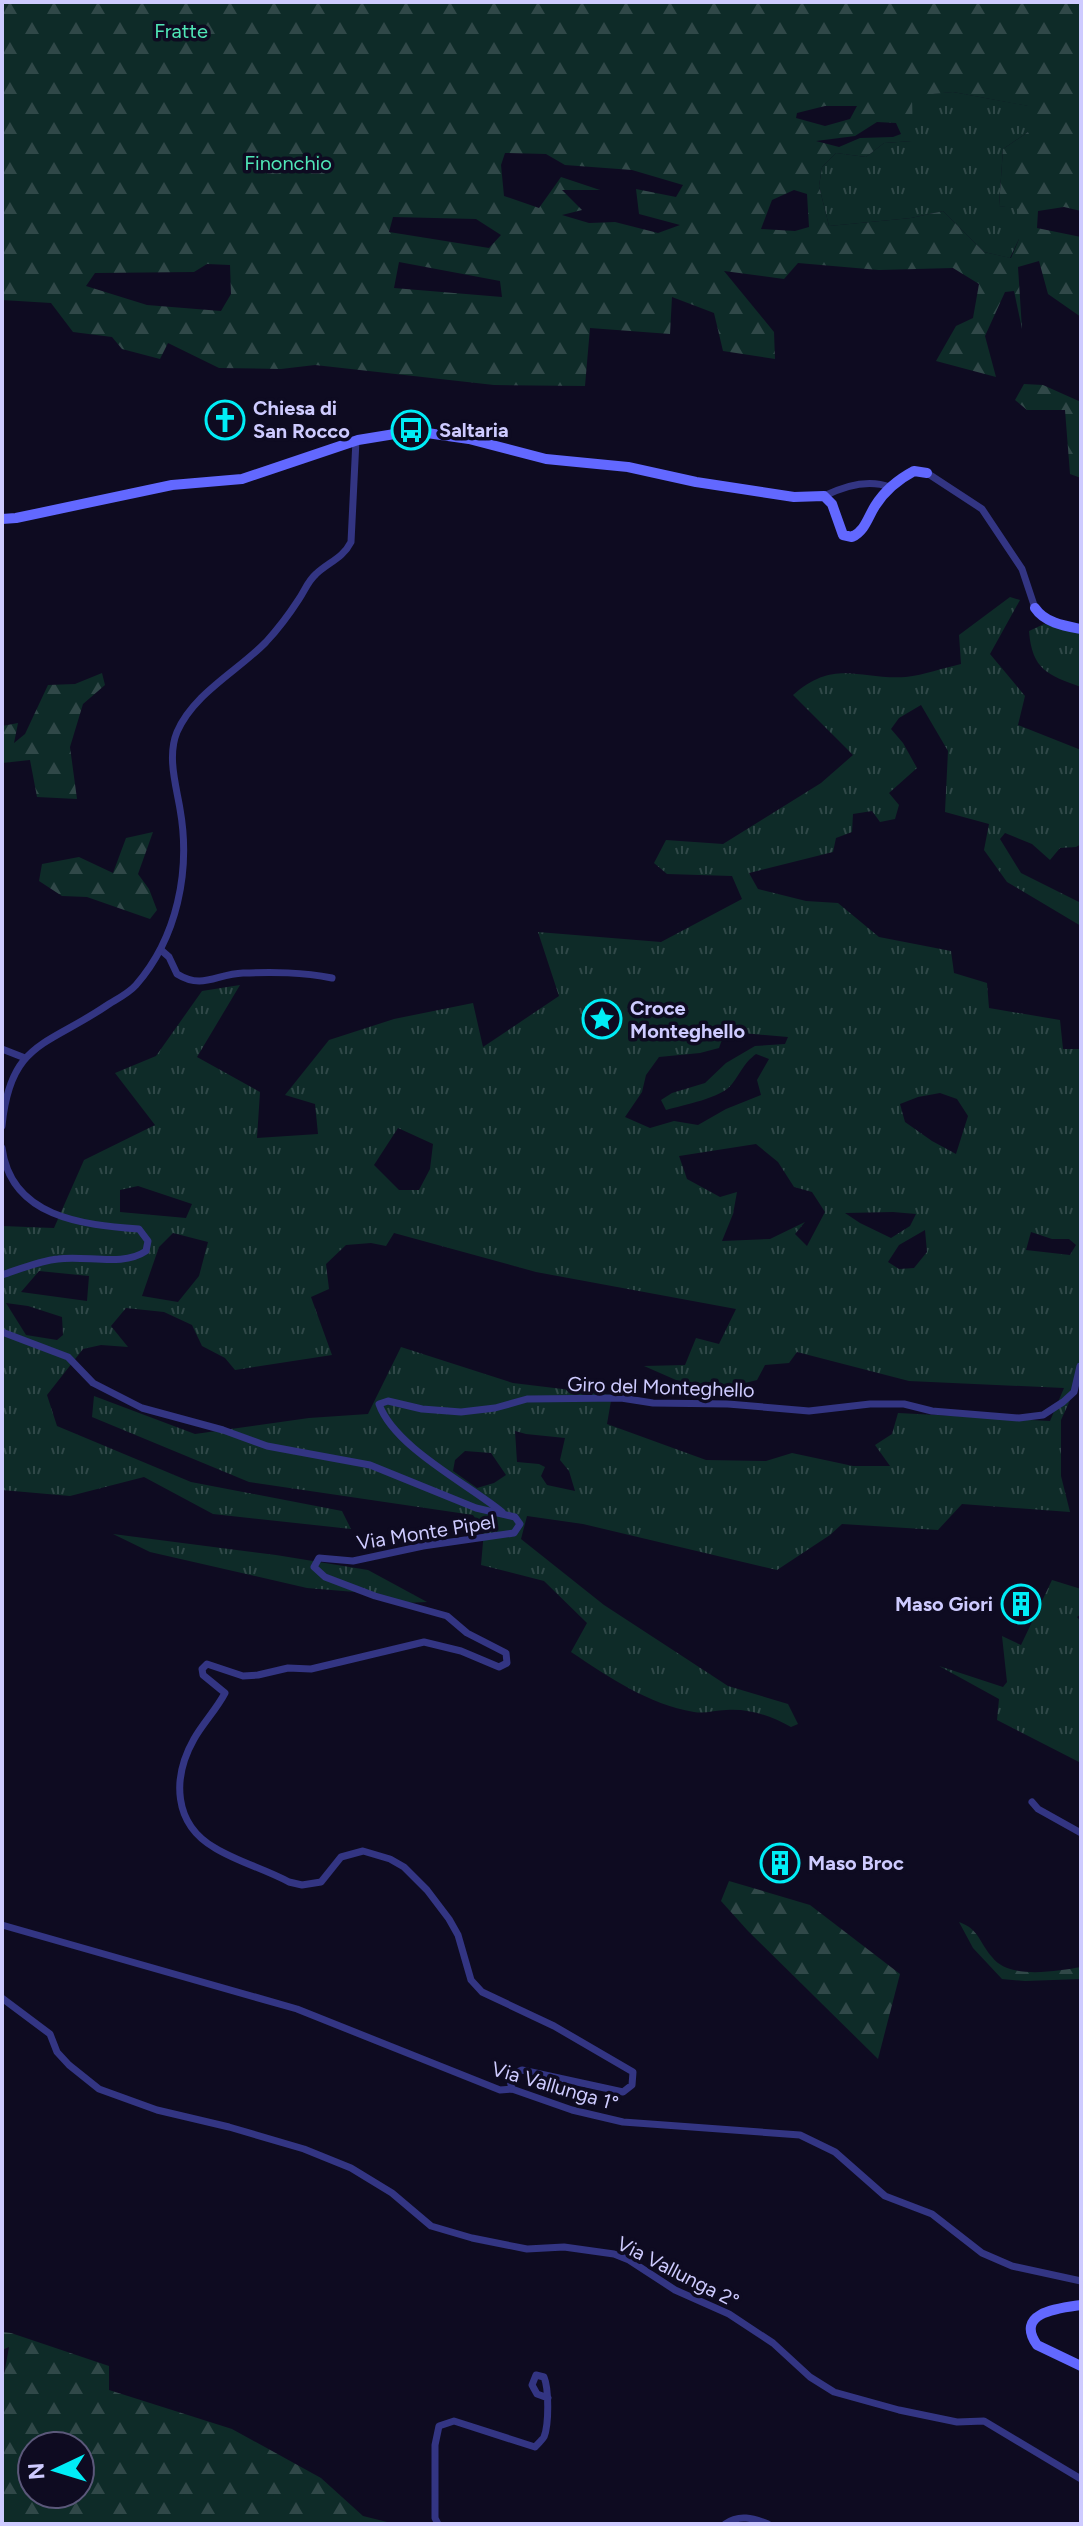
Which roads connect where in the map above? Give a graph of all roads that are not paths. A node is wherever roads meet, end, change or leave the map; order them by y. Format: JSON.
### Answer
{"nodes":[{"id":1,"x":352,"y":439,"type":"junction"},
{"id":2,"x":927,"y":473,"type":"joint"},
{"id":3,"x":890,"y":487,"type":"junction"},
{"id":4,"x":824,"y":496,"type":"junction"},
{"id":5,"x":2,"y":519,"type":"edge"},
{"id":6,"x":1035,"y":608,"type":"joint"},
{"id":7,"x":1081,"y":629,"type":"edge"},
{"id":8,"x":161,"y":950,"type":"junction"},
{"id":9,"x":332,"y":978,"type":"dead end"},
{"id":10,"x":2,"y":1049,"type":"edge"},
{"id":11,"x":25,"y":1058,"type":"junction"},
{"id":12,"x":2,"y":1126,"type":"edge"},
{"id":13,"x":2,"y":1148,"type":"edge"},
{"id":14,"x":2,"y":1275,"type":"edge"},
{"id":15,"x":2,"y":1332,"type":"edge"},
{"id":16,"x":1080,"y":1366,"type":"edge"},
{"id":17,"x":502,"y":1512,"type":"junction"},
{"id":18,"x":1032,"y":1802,"type":"dead end"},
{"id":19,"x":1081,"y":1833,"type":"edge"},
{"id":20,"x":2,"y":1925,"type":"edge"},
{"id":21,"x":2,"y":1998,"type":"edge"},
{"id":22,"x":512,"y":2089,"type":"junction"},
{"id":23,"x":1081,"y":2281,"type":"edge"},
{"id":24,"x":1081,"y":2305,"type":"edge"},
{"id":25,"x":1081,"y":2366,"type":"edge"},
{"id":26,"x":548,"y":2398,"type":"dead end"},
{"id":27,"x":1081,"y":2479,"type":"edge"},
{"id":28,"x":438,"y":2524,"type":"edge"},
{"id":29,"x":725,"y":2524,"type":"edge"},
{"id":30,"x":768,"y":2524,"type":"edge"}],
"edges":[{"from":1,"to":4,"type":"street"},
{"from":1,"to":5,"type":"street"},
{"from":1,"to":8,"type":"street"},
{"from":2,"to":3,"type":"street"},
{"from":2,"to":6,"type":"street"},
{"from":3,"to":4,"type":"street"},
{"from":3,"to":4,"type":"street"},
{"from":6,"to":7,"type":"street"},
{"from":8,"to":9,"type":"street"},
{"from":8,"to":11,"type":"street"},
{"from":10,"to":11,"type":"street"},
{"from":11,"to":12,"type":"street"},
{"from":13,"to":14,"type":"street"},
{"from":15,"to":17,"type":"street","name":"Via Monte Pipel"},
{"from":16,"to":17,"type":"street","name":"Giro del Monteghello"},
{"from":17,"to":22,"type":"street","name":"Via Monte Pipel"},
{"from":18,"to":19,"type":"street"},
{"from":20,"to":22,"type":"street","name":"Via Vallunga 1°"},
{"from":21,"to":27,"type":"street","name":"Via Vallunga 2°"},
{"from":22,"to":23,"type":"street","name":"Via Vallunga 1°"},
{"from":24,"to":25,"type":"street"},
{"from":26,"to":28,"type":"street"},
{"from":29,"to":30,"type":"street"}]}
